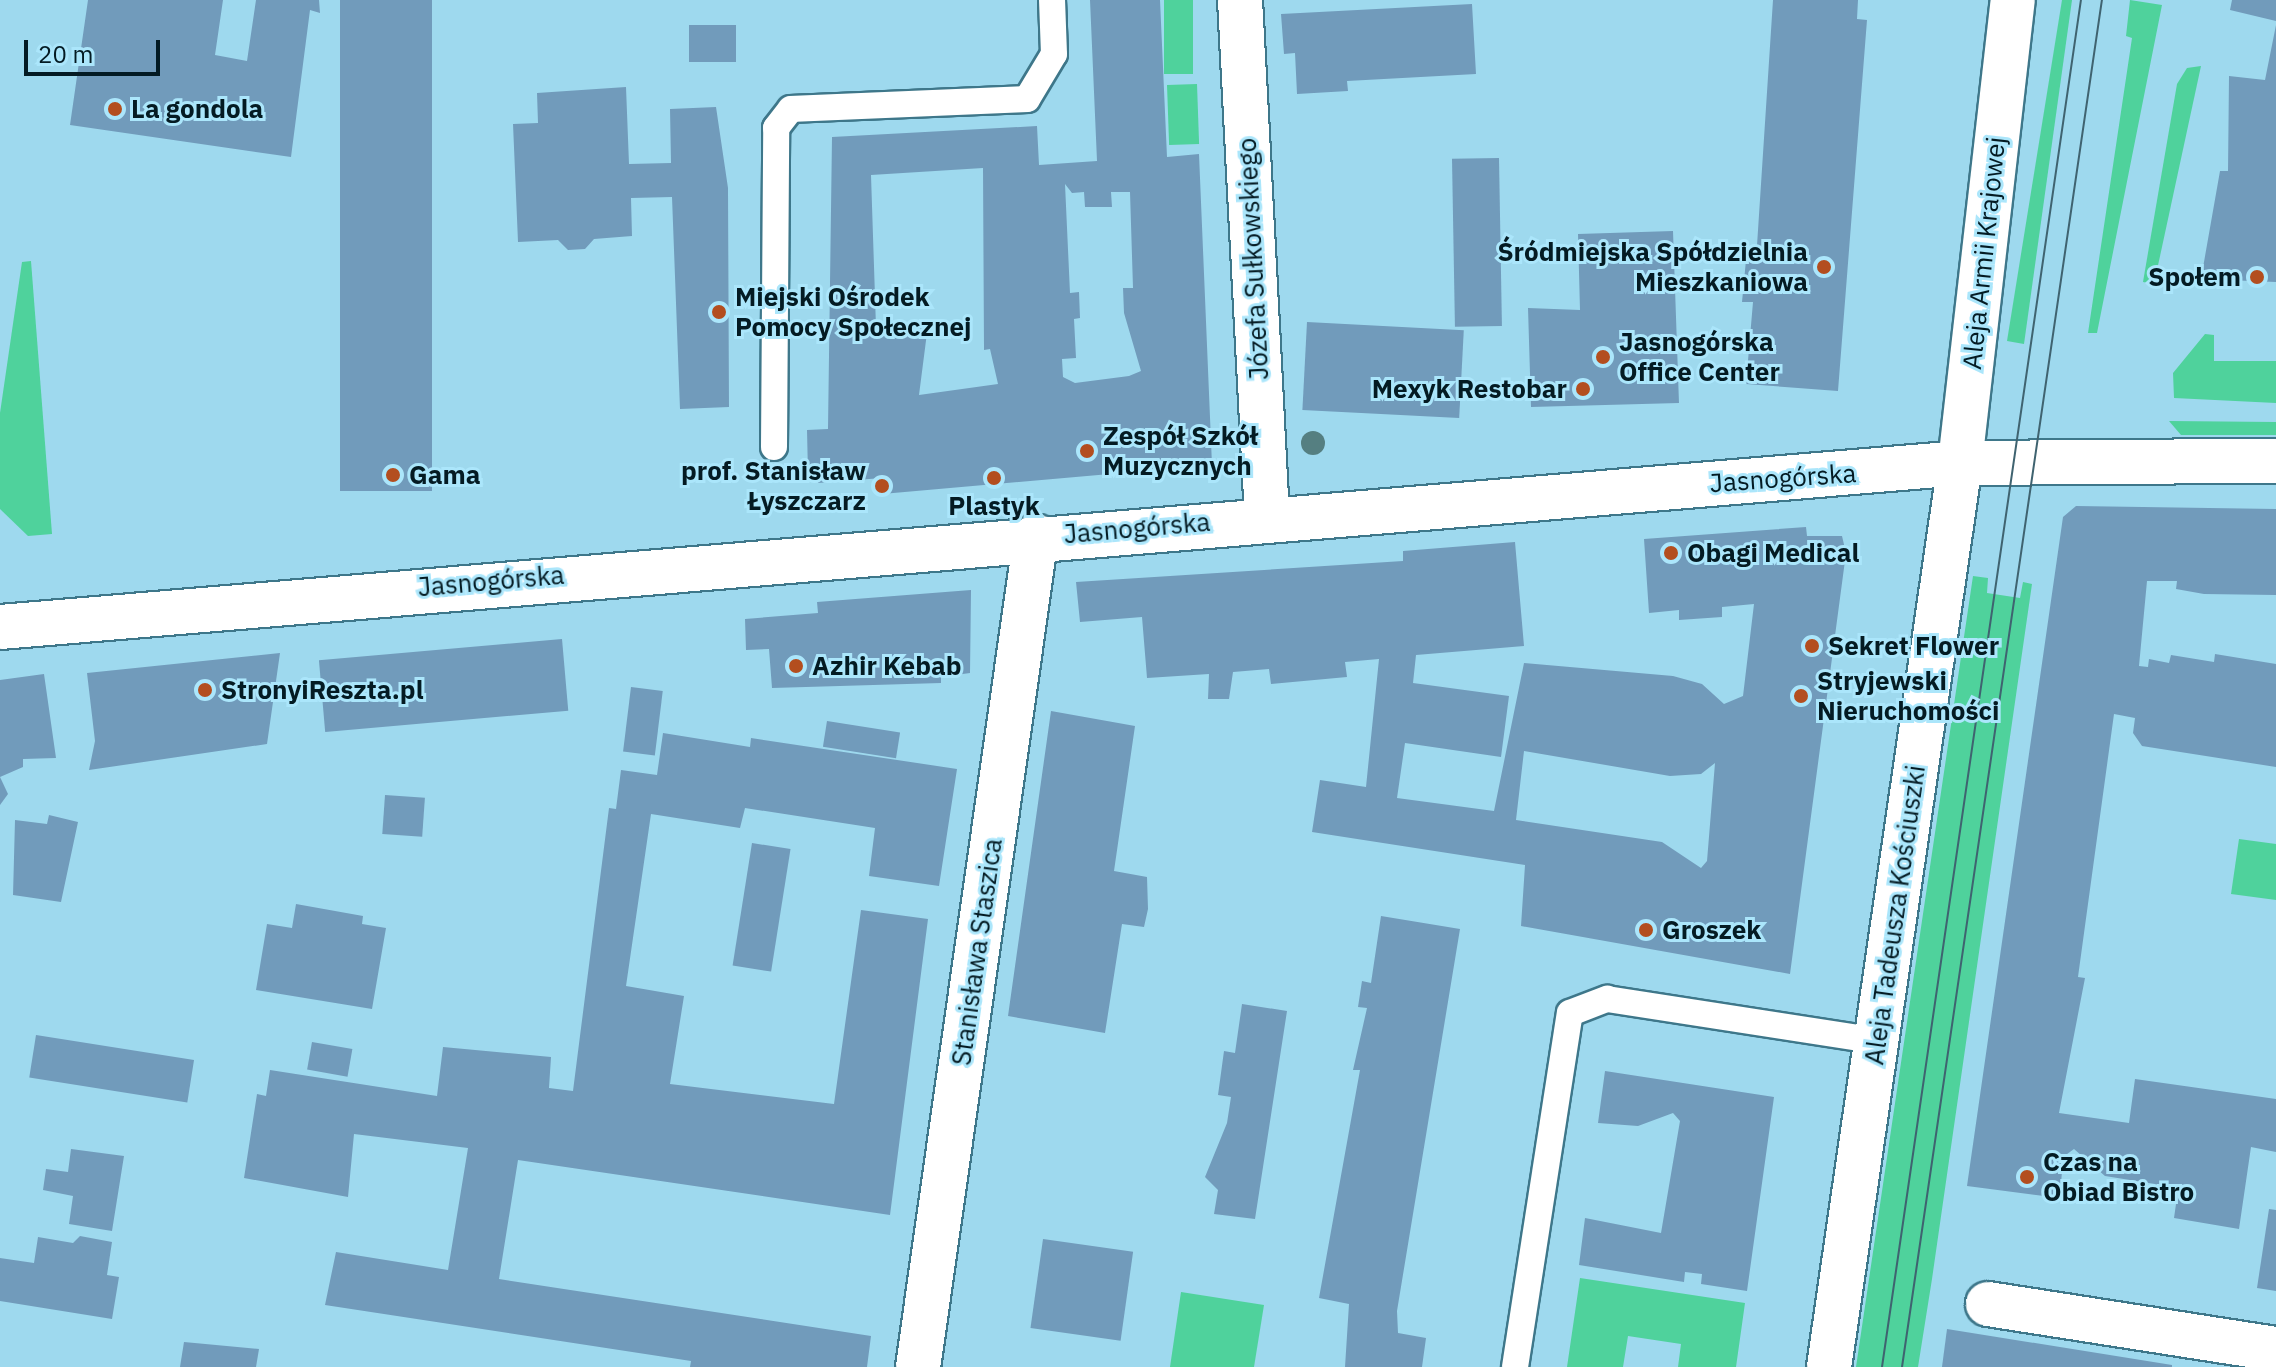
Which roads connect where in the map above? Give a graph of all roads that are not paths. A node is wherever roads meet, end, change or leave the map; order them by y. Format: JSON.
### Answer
{"nodes":[{"id":1,"x":1052,"y":0,"type":"edge"},
{"id":2,"x":1240,"y":0,"type":"edge"},
{"id":3,"x":2000,"y":0,"type":"edge"},
{"id":4,"x":2013,"y":0,"type":"edge"},
{"id":5,"x":2005,"y":43,"type":"junction"},
{"id":6,"x":774,"y":447,"type":"dead end"},
{"id":7,"x":2276,"y":461,"type":"edge"},
{"id":8,"x":1960,"y":463,"type":"junction"},
{"id":9,"x":1267,"y":517,"type":"junction"},
{"id":10,"x":1036,"y":536,"type":"junction"},
{"id":11,"x":0,"y":627,"type":"edge"},
{"id":12,"x":1877,"y":1041,"type":"junction"},
{"id":13,"x":1988,"y":1304,"type":"dead end"},
{"id":14,"x":2276,"y":1349,"type":"edge"},
{"id":15,"x":918,"y":1367,"type":"edge"},
{"id":16,"x":1515,"y":1367,"type":"edge"},
{"id":17,"x":1829,"y":1367,"type":"edge"}],
"edges":[{"from":1,"to":6,"type":"lane"},
{"from":2,"to":9,"type":"street","name":"Józefa Sułkowskiego"},
{"from":3,"to":5,"type":"street","name":"Aleja Armii Krajowej"},
{"from":4,"to":5,"type":"street","name":"Aleja Armii Krajowej"},
{"from":5,"to":8,"type":"street","name":"Aleja Armii Krajowej"},
{"from":7,"to":8,"type":"street","name":"Jasnogórska"},
{"from":8,"to":9,"type":"street","name":"Jasnogórska"},
{"from":8,"to":12,"type":"street","name":"Aleja Tadeusza Kościuszki"},
{"from":9,"to":10,"type":"street","name":"Jasnogórska"},
{"from":10,"to":11,"type":"street","name":"Jasnogórska"},
{"from":10,"to":15,"type":"street","name":"Stanisława Staszica"},
{"from":12,"to":16,"type":"lane"},
{"from":12,"to":17,"type":"street","name":"Aleja Tadeusza Kościuszki"},
{"from":13,"to":14,"type":"street"}]}
